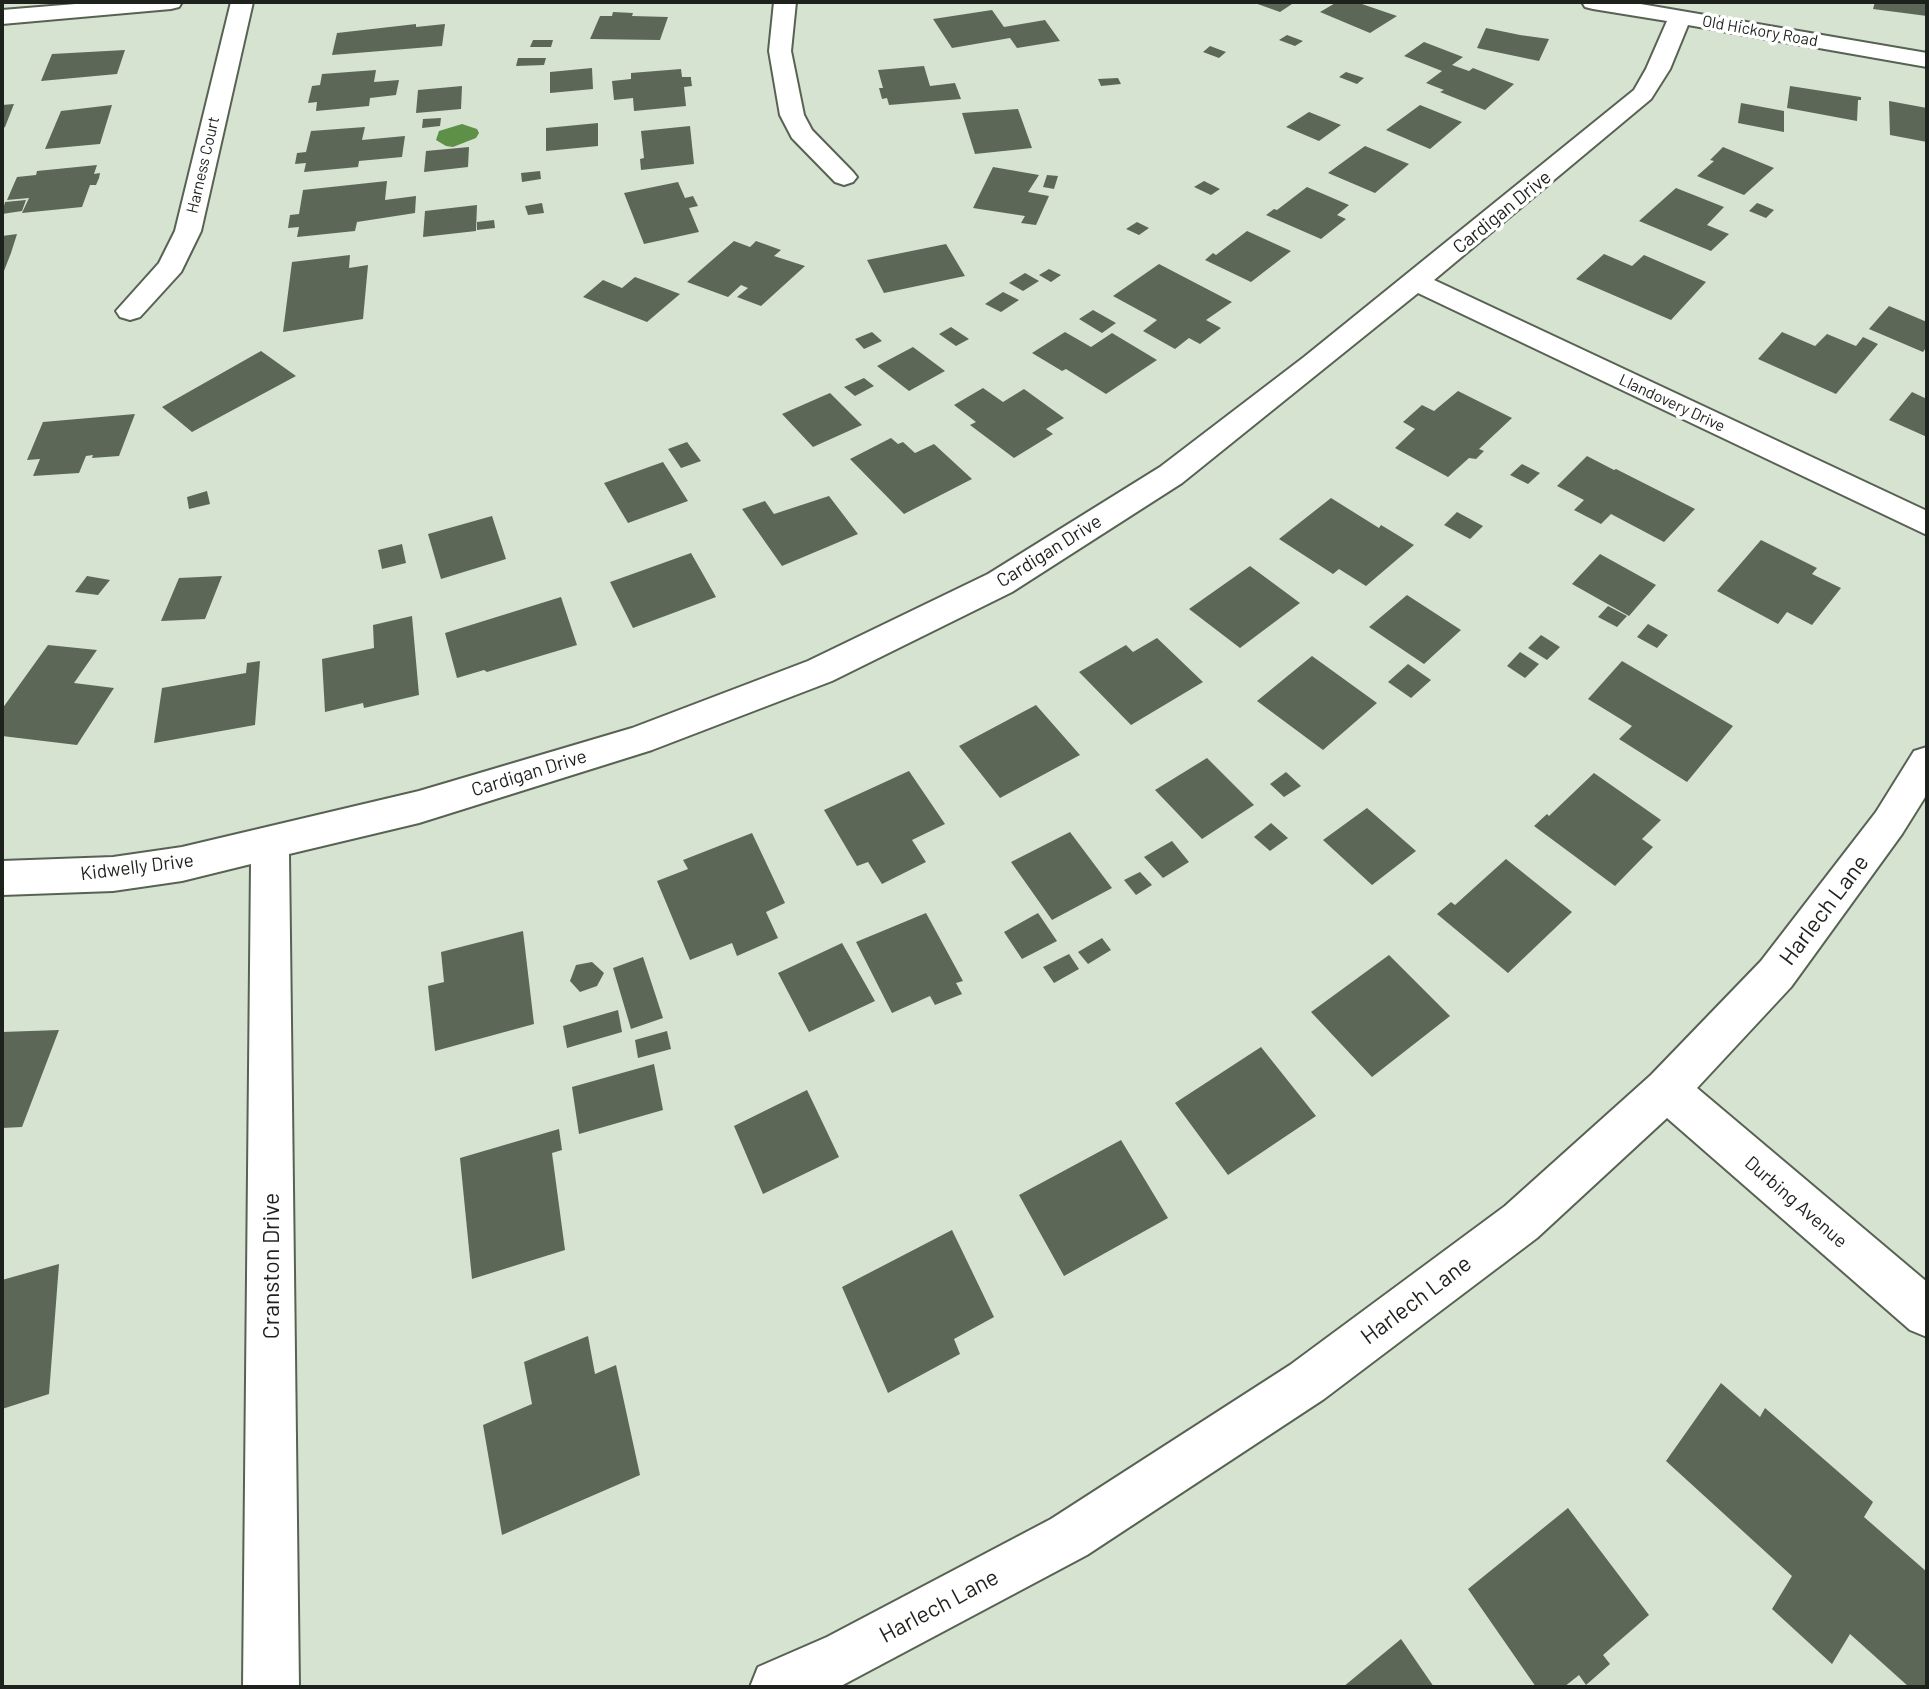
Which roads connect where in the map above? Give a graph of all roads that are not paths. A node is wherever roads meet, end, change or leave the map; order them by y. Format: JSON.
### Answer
{"nodes":[{"id":1,"x":171,"y":2,"type":"edge"},
{"id":2,"x":242,"y":2,"type":"edge"},
{"id":3,"x":785,"y":2,"type":"edge"},
{"id":4,"x":1593,"y":2,"type":"edge"},
{"id":5,"x":2,"y":17,"type":"edge"},
{"id":6,"x":1680,"y":18,"type":"junction"},
{"id":7,"x":1927,"y":60,"type":"edge"},
{"id":8,"x":844,"y":177,"type":"dead end"},
{"id":9,"x":1416,"y":282,"type":"junction"},
{"id":10,"x":130,"y":311,"type":"dead end"},
{"id":11,"x":1927,"y":524,"type":"edge"},
{"id":12,"x":1927,"y":762,"type":"edge"},
{"id":13,"x":270,"y":844,"type":"junction"},
{"id":14,"x":2,"y":878,"type":"edge"},
{"id":15,"x":1666,"y":1090,"type":"junction"},
{"id":16,"x":1927,"y":1313,"type":"edge"},
{"id":17,"x":271,"y":1687,"type":"edge"},
{"id":18,"x":778,"y":1687,"type":"edge"}],
"edges":[{"from":1,"to":5,"type":"street"},
{"from":2,"to":10,"type":"street","name":"Harness Court"},
{"from":3,"to":8,"type":"street"},
{"from":4,"to":6,"type":"street","name":"Old Hickory Road"},
{"from":6,"to":7,"type":"street","name":"Old Hickory Road"},
{"from":6,"to":9,"type":"street","name":"Cardigan Drive"},
{"from":9,"to":11,"type":"street","name":"Llandovery Drive"},
{"from":9,"to":13,"type":"street","name":"Cardigan Drive"},
{"from":12,"to":15,"type":"street","name":"Harlech Lane"},
{"from":13,"to":14,"type":"street","name":"Kidwelly Drive"},
{"from":13,"to":17,"type":"street","name":"Cranston Drive"},
{"from":15,"to":16,"type":"street","name":"Durbing Avenue"},
{"from":15,"to":18,"type":"street","name":"Harlech Lane"}]}
